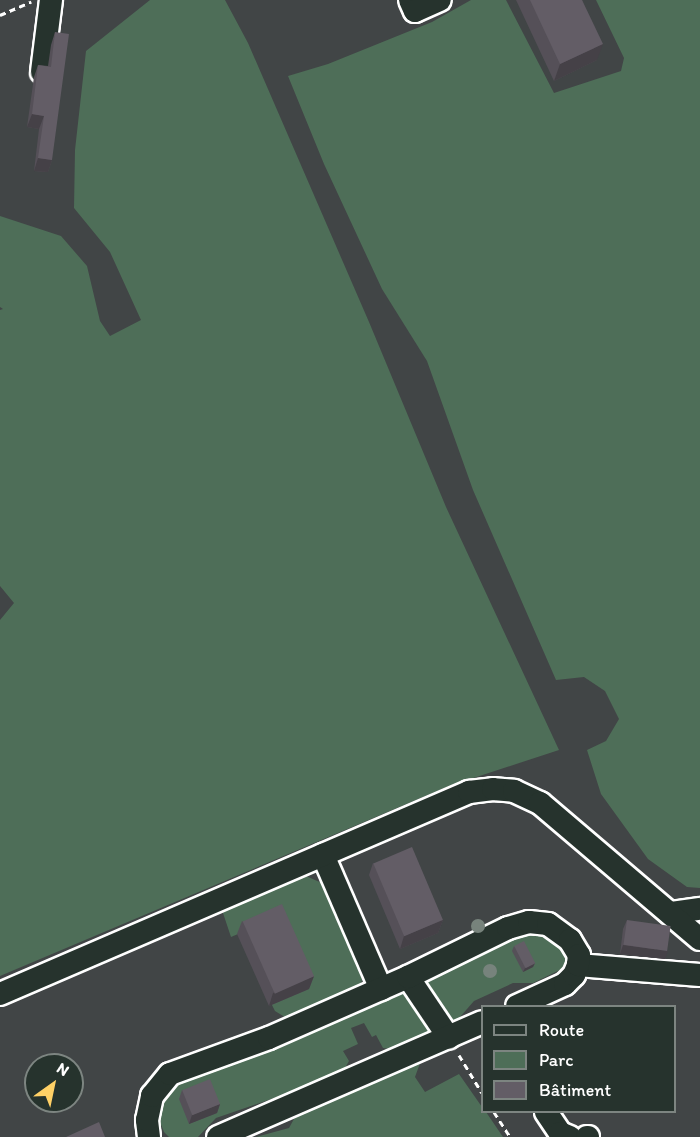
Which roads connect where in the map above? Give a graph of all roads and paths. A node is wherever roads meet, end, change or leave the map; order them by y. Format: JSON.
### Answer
{"nodes":[{"id":1,"x":36,"y":0,"type":"edge"},
{"id":2,"x":51,"y":0,"type":"edge"},
{"id":3,"x":410,"y":0,"type":"edge"},
{"id":4,"x":440,"y":0,"type":"edge"},
{"id":5,"x":0,"y":15,"type":"edge"},
{"id":6,"x":42,"y":72,"type":"edge"},
{"id":7,"x":323,"y":855,"type":"junction"},
{"id":8,"x":700,"y":909,"type":"edge"},
{"id":9,"x":670,"y":913,"type":"junction"},
{"id":10,"x":700,"y":939,"type":"edge"},
{"id":11,"x":578,"y":965,"type":"junction"},
{"id":12,"x":700,"y":975,"type":"edge"},
{"id":13,"x":408,"y":977,"type":"junction"},
{"id":14,"x":381,"y":989,"type":"junction"},
{"id":15,"x":0,"y":994,"type":"edge"},
{"id":16,"x":519,"y":1005,"type":"edge"},
{"id":17,"x":481,"y":1024,"type":"edge"},
{"id":18,"x":449,"y":1038,"type":"junction"},
{"id":19,"x":481,"y":1090,"type":"edge"},
{"id":20,"x":495,"y":1113,"type":"edge"},
{"id":21,"x":547,"y":1113,"type":"edge"},
{"id":22,"x":149,"y":1137,"type":"edge"},
{"id":23,"x":218,"y":1137,"type":"edge"},
{"id":24,"x":510,"y":1137,"type":"edge"},
{"id":25,"x":570,"y":1137,"type":"edge"}],
"edges":[{"from":1,"to":5,"type":"path"},
{"from":2,"to":6,"type":"street"},
{"from":3,"to":4,"type":"street"},
{"from":7,"to":9,"type":"street"},
{"from":7,"to":14,"type":"street"},
{"from":7,"to":15,"type":"street"},
{"from":8,"to":9,"type":"street"},
{"from":9,"to":10,"type":"street"},
{"from":11,"to":12,"type":"street"},
{"from":11,"to":13,"type":"street"},
{"from":11,"to":16,"type":"street"},
{"from":13,"to":14,"type":"street"},
{"from":13,"to":18,"type":"street"},
{"from":14,"to":22,"type":"street"},
{"from":17,"to":18,"type":"street"},
{"from":18,"to":19,"type":"path"},
{"from":18,"to":23,"type":"street"},
{"from":20,"to":24,"type":"path"},
{"from":21,"to":25,"type":"street"}]}
